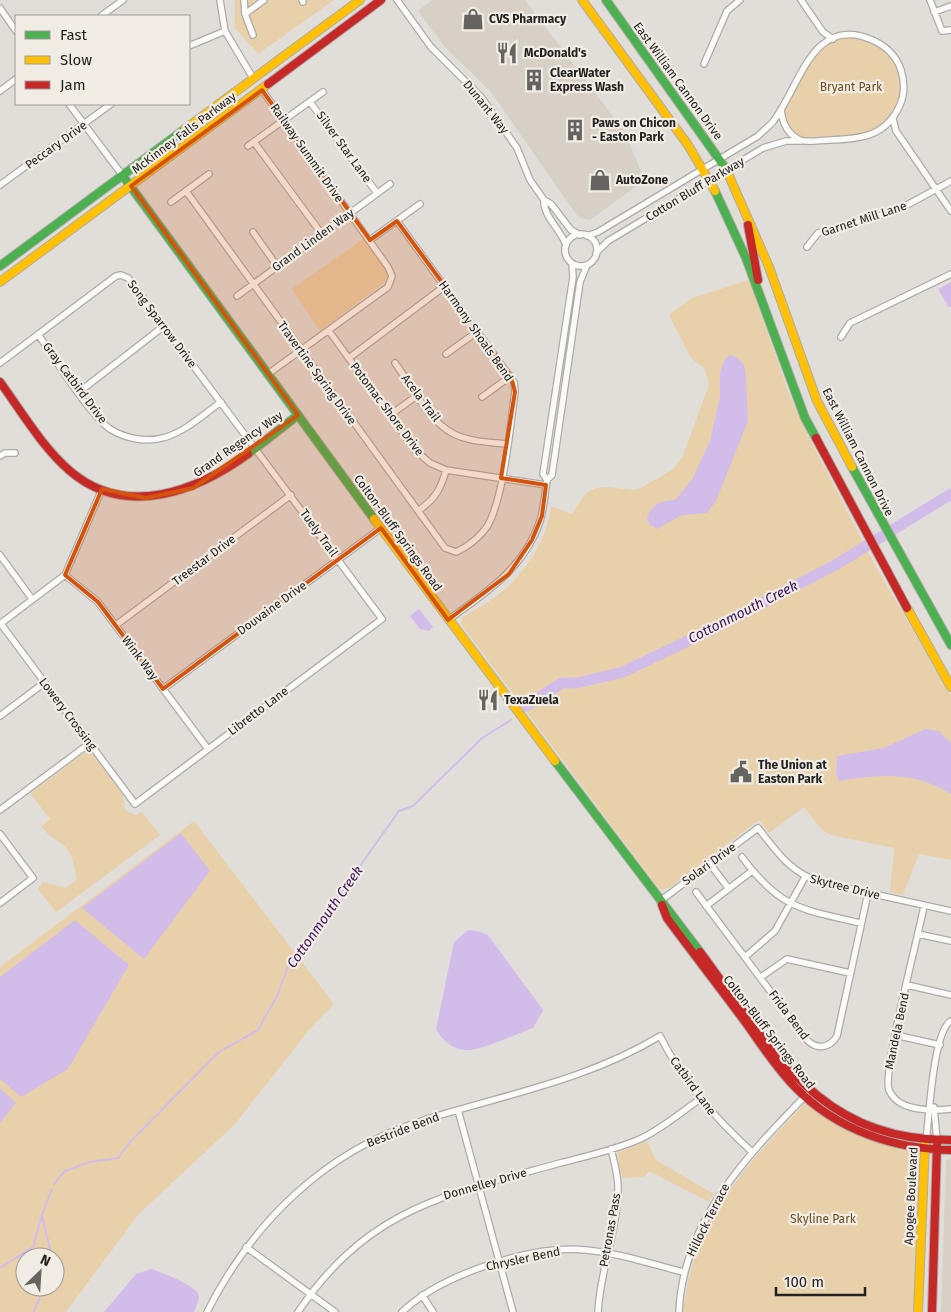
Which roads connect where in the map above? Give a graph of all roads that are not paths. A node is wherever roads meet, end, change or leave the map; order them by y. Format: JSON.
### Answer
{"nodes":[{"id":1,"x":123,"y":0,"type":"edge"},
{"id":2,"x":220,"y":0,"type":"edge"},
{"id":3,"x":244,"y":0,"type":"edge"},
{"id":4,"x":264,"y":0,"type":"edge"},
{"id":5,"x":360,"y":0,"type":"edge"},
{"id":6,"x":381,"y":0,"type":"edge"},
{"id":7,"x":397,"y":0,"type":"edge"},
{"id":8,"x":582,"y":0,"type":"edge"},
{"id":9,"x":606,"y":0,"type":"edge"},
{"id":10,"x":740,"y":0,"type":"edge"},
{"id":11,"x":801,"y":0,"type":"edge"},
{"id":12,"x":930,"y":0,"type":"edge"},
{"id":13,"x":951,"y":6,"type":"edge"},
{"id":14,"x":0,"y":8,"type":"edge"},
{"id":15,"x":934,"y":12,"type":"junction"},
{"id":16,"x":245,"y":14,"type":"junction"},
{"id":17,"x":102,"y":15,"type":"edge"},
{"id":18,"x":15,"y":30,"type":"edge"},
{"id":19,"x":951,"y":30,"type":"edge"},
{"id":20,"x":225,"y":31,"type":"junction"},
{"id":21,"x":823,"y":32,"type":"junction"},
{"id":22,"x":253,"y":35,"type":"dead end"},
{"id":23,"x":833,"y":39,"type":"junction"},
{"id":24,"x":823,"y":43,"type":"junction"},
{"id":25,"x":190,"y":46,"type":"edge"},
{"id":26,"x":704,"y":64,"type":"dead end"},
{"id":27,"x":253,"y":78,"type":"junction"},
{"id":28,"x":15,"y":80,"type":"edge"},
{"id":29,"x":262,"y":90,"type":"junction"},
{"id":30,"x":0,"y":91,"type":"edge"},
{"id":31,"x":323,"y":92,"type":"dead end"},
{"id":32,"x":310,"y":102,"type":"junction"},
{"id":33,"x":71,"y":105,"type":"edge"},
{"id":34,"x":111,"y":105,"type":"edge"},
{"id":35,"x":781,"y":109,"type":"junction"},
{"id":36,"x":893,"y":120,"type":"junction"},
{"id":37,"x":283,"y":122,"type":"junction"},
{"id":38,"x":84,"y":124,"type":"junction"},
{"id":39,"x":885,"y":128,"type":"junction"},
{"id":40,"x":896,"y":131,"type":"junction"},
{"id":41,"x":801,"y":141,"type":"junction"},
{"id":42,"x":254,"y":142,"type":"junction"},
{"id":43,"x":248,"y":146,"type":"dead end"},
{"id":44,"x":720,"y":159,"type":"junction"},
{"id":45,"x":704,"y":170,"type":"junction"},
{"id":46,"x":727,"y":170,"type":"junction"},
{"id":47,"x":210,"y":174,"type":"dead end"},
{"id":48,"x":123,"y":176,"type":"junction"},
{"id":49,"x":710,"y":180,"type":"junction"},
{"id":50,"x":951,"y":181,"type":"edge"},
{"id":51,"x":390,"y":184,"type":"dead end"},
{"id":52,"x":0,"y":185,"type":"edge"},
{"id":53,"x":131,"y":186,"type":"junction"},
{"id":54,"x":936,"y":190,"type":"junction"},
{"id":55,"x":186,"y":192,"type":"junction"},
{"id":56,"x":377,"y":193,"type":"junction"},
{"id":57,"x":544,"y":200,"type":"junction"},
{"id":58,"x":171,"y":202,"type":"dead end"},
{"id":59,"x":743,"y":203,"type":"junction"},
{"id":60,"x":420,"y":204,"type":"dead end"},
{"id":61,"x":951,"y":211,"type":"edge"},
{"id":62,"x":349,"y":213,"type":"junction"},
{"id":63,"x":397,"y":221,"type":"junction"},
{"id":64,"x":253,"y":232,"type":"dead end"},
{"id":65,"x":321,"y":233,"type":"junction"},
{"id":66,"x":580,"y":235,"type":"junction"},
{"id":67,"x":587,"y":236,"type":"junction"},
{"id":68,"x":370,"y":240,"type":"junction"},
{"id":69,"x":566,"y":245,"type":"junction"},
{"id":70,"x":807,"y":247,"type":"dead end"},
{"id":71,"x":596,"y":253,"type":"junction"},
{"id":72,"x":572,"y":263,"type":"junction"},
{"id":73,"x":587,"y":265,"type":"junction"},
{"id":74,"x":0,"y":266,"type":"edge"},
{"id":75,"x":277,"y":266,"type":"junction"},
{"id":76,"x":951,"y":274,"type":"edge"},
{"id":77,"x":0,"y":282,"type":"edge"},
{"id":78,"x":253,"y":284,"type":"junction"},
{"id":79,"x":445,"y":286,"type":"junction"},
{"id":80,"x":237,"y":296,"type":"dead end"},
{"id":81,"x":766,"y":316,"type":"junction"},
{"id":82,"x":164,"y":326,"type":"junction"},
{"id":83,"x":329,"y":331,"type":"junction"},
{"id":84,"x":478,"y":331,"type":"junction"},
{"id":85,"x":38,"y":334,"type":"junction"},
{"id":86,"x":841,"y":337,"type":"dead end"},
{"id":87,"x":300,"y":350,"type":"junction"},
{"id":88,"x":446,"y":354,"type":"dead end"},
{"id":89,"x":349,"y":358,"type":"junction"},
{"id":90,"x":0,"y":363,"type":"edge"},
{"id":91,"x":395,"y":363,"type":"dead end"},
{"id":92,"x":268,"y":374,"type":"junction"},
{"id":93,"x":511,"y":376,"type":"junction"},
{"id":94,"x":0,"y":382,"type":"edge"},
{"id":95,"x":79,"y":392,"type":"junction"},
{"id":96,"x":418,"y":395,"type":"junction"},
{"id":97,"x":482,"y":397,"type":"dead end"},
{"id":98,"x":221,"y":402,"type":"junction"},
{"id":99,"x":390,"y":415,"type":"junction"},
{"id":100,"x":298,"y":416,"type":"junction"},
{"id":101,"x":507,"y":444,"type":"junction"},
{"id":102,"x":255,"y":448,"type":"junction"},
{"id":103,"x":15,"y":453,"type":"dead end"},
{"id":104,"x":0,"y":456,"type":"edge"},
{"id":105,"x":446,"y":470,"type":"junction"},
{"id":106,"x":501,"y":478,"type":"junction"},
{"id":107,"x":546,"y":482,"type":"junction"},
{"id":108,"x":102,"y":489,"type":"junction"},
{"id":109,"x":291,"y":495,"type":"junction"},
{"id":110,"x":418,"y":511,"type":"junction"},
{"id":111,"x":381,"y":528,"type":"junction"},
{"id":112,"x":451,"y":552,"type":"joint"},
{"id":113,"x":0,"y":555,"type":"edge"},
{"id":114,"x":338,"y":559,"type":"junction"},
{"id":115,"x":65,"y":575,"type":"junction"},
{"id":116,"x":32,"y":599,"type":"junction"},
{"id":117,"x":382,"y":619,"type":"joint"},
{"id":118,"x":448,"y":620,"type":"junction"},
{"id":119,"x":0,"y":624,"type":"edge"},
{"id":120,"x":116,"y":625,"type":"junction"},
{"id":121,"x":951,"y":645,"type":"edge"},
{"id":122,"x":44,"y":683,"type":"junction"},
{"id":123,"x":951,"y":687,"type":"edge"},
{"id":124,"x":163,"y":688,"type":"junction"},
{"id":125,"x":0,"y":716,"type":"edge"},
{"id":126,"x":90,"y":743,"type":"junction"},
{"id":127,"x":208,"y":749,"type":"junction"},
{"id":128,"x":135,"y":804,"type":"joint"},
{"id":129,"x":0,"y":810,"type":"edge"},
{"id":130,"x":758,"y":828,"type":"joint"},
{"id":131,"x":0,"y":834,"type":"edge"},
{"id":132,"x":742,"y":857,"type":"dead end"},
{"id":133,"x":710,"y":864,"type":"junction"},
{"id":134,"x":752,"y":871,"type":"junction"},
{"id":135,"x":804,"y":877,"type":"junction"},
{"id":136,"x":728,"y":889,"type":"junction"},
{"id":137,"x":696,"y":892,"type":"dead end"},
{"id":138,"x":868,"y":893,"type":"junction"},
{"id":139,"x":660,"y":901,"type":"junction"},
{"id":140,"x":0,"y":903,"type":"edge"},
{"id":141,"x":790,"y":904,"type":"junction"},
{"id":142,"x":706,"y":906,"type":"junction"},
{"id":143,"x":924,"y":906,"type":"junction"},
{"id":144,"x":951,"y":911,"type":"edge"},
{"id":145,"x":861,"y":923,"type":"junction"},
{"id":146,"x":918,"y":934,"type":"junction"},
{"id":147,"x":951,"y":941,"type":"edge"},
{"id":148,"x":745,"y":957,"type":"junction"},
{"id":149,"x":850,"y":973,"type":"junction"},
{"id":150,"x":760,"y":977,"type":"junction"},
{"id":151,"x":907,"y":984,"type":"junction"},
{"id":152,"x":951,"y":995,"type":"edge"},
{"id":153,"x":951,"y":1021,"type":"edge"},
{"id":154,"x":895,"y":1035,"type":"junction"},
{"id":155,"x":660,"y":1036,"type":"joint"},
{"id":156,"x":940,"y":1045,"type":"junction"},
{"id":157,"x":807,"y":1094,"type":"junction"},
{"id":158,"x":700,"y":1099,"type":"junction"},
{"id":159,"x":929,"y":1106,"type":"junction"},
{"id":160,"x":951,"y":1109,"type":"edge"},
{"id":161,"x":458,"y":1110,"type":"junction"},
{"id":162,"x":935,"y":1110,"type":"junction"},
{"id":163,"x":951,"y":1140,"type":"edge"},
{"id":164,"x":937,"y":1141,"type":"junction"},
{"id":165,"x":925,"y":1145,"type":"junction"},
{"id":166,"x":611,"y":1149,"type":"junction"},
{"id":167,"x":937,"y":1150,"type":"junction"},
{"id":168,"x":951,"y":1150,"type":"edge"},
{"id":169,"x":752,"y":1152,"type":"junction"},
{"id":170,"x":479,"y":1186,"type":"junction"},
{"id":171,"x":246,"y":1247,"type":"junction"},
{"id":172,"x":607,"y":1253,"type":"junction"},
{"id":173,"x":501,"y":1262,"type":"junction"},
{"id":174,"x":683,"y":1272,"type":"junction"},
{"id":175,"x":310,"y":1294,"type":"junction"},
{"id":176,"x":422,"y":1295,"type":"junction"},
{"id":177,"x":207,"y":1312,"type":"edge"},
{"id":178,"x":298,"y":1312,"type":"edge"},
{"id":179,"x":335,"y":1312,"type":"edge"},
{"id":180,"x":402,"y":1312,"type":"edge"},
{"id":181,"x":433,"y":1312,"type":"edge"},
{"id":182,"x":513,"y":1312,"type":"edge"},
{"id":183,"x":598,"y":1312,"type":"edge"},
{"id":184,"x":679,"y":1312,"type":"edge"},
{"id":185,"x":918,"y":1312,"type":"edge"},
{"id":186,"x":932,"y":1312,"type":"edge"}],
"edges":[{"from":1,"to":17,"type":"street"},
{"from":2,"to":20,"type":"street"},
{"from":3,"to":16,"type":"street"},
{"from":4,"to":16,"type":"street"},
{"from":5,"to":27,"type":"street","name":"McKinney Falls Parkway"},
{"from":6,"to":29,"type":"street","name":"McKinney Falls Parkway"},
{"from":7,"to":57,"type":"street","name":"Dunant Way"},
{"from":8,"to":45,"type":"street","name":"East William Cannon Drive"},
{"from":9,"to":44,"type":"street","name":"East William Cannon Drive"},
{"from":10,"to":26,"type":"street"},
{"from":11,"to":21,"type":"street"},
{"from":12,"to":15,"type":"street"},
{"from":13,"to":15,"type":"street"},
{"from":14,"to":18,"type":"street"},
{"from":15,"to":19,"type":"street"},
{"from":16,"to":22,"type":"street"},
{"from":20,"to":25,"type":"street"},
{"from":20,"to":27,"type":"street"},
{"from":21,"to":23,"type":"street"},
{"from":21,"to":24,"type":"street"},
{"from":23,"to":24,"type":"street"},
{"from":23,"to":36,"type":"street"},
{"from":24,"to":35,"type":"street"},
{"from":27,"to":29,"type":"street"},
{"from":27,"to":48,"type":"street","name":"McKinney Falls Parkway"},
{"from":28,"to":30,"type":"street"},
{"from":29,"to":37,"type":"street","name":"Railway Summit Drive"},
{"from":29,"to":53,"type":"street","name":"McKinney Falls Parkway"},
{"from":31,"to":32,"type":"street"},
{"from":32,"to":37,"type":"street"},
{"from":32,"to":56,"type":"street","name":"Silver Star Lane"},
{"from":33,"to":38,"type":"street"},
{"from":34,"to":38,"type":"street","name":"Peccary Drive"},
{"from":35,"to":41,"type":"street"},
{"from":35,"to":44,"type":"street","name":"Cotton Bluff Parkway"},
{"from":36,"to":39,"type":"street"},
{"from":36,"to":40,"type":"street"},
{"from":37,"to":42,"type":"street"},
{"from":37,"to":62,"type":"street","name":"Railway Summit Drive"},
{"from":38,"to":48,"type":"street"},
{"from":38,"to":52,"type":"street","name":"Peccary Drive"},
{"from":39,"to":40,"type":"street"},
{"from":39,"to":41,"type":"street"},
{"from":40,"to":54,"type":"street"},
{"from":41,"to":46,"type":"street","name":"Cotton Bluff Parkway"},
{"from":42,"to":43,"type":"street"},
{"from":42,"to":65,"type":"street"},
{"from":44,"to":45,"type":"street","name":"Cotton Bluff Parkway"},
{"from":44,"to":46,"type":"street","name":"East William Cannon Drive"},
{"from":45,"to":49,"type":"street","name":"East William Cannon Drive"},
{"from":45,"to":67,"type":"street","name":"Cotton Bluff Parkway"},
{"from":46,"to":49,"type":"street","name":"Cotton Bluff Parkway"},
{"from":46,"to":59,"type":"street","name":"East William Cannon Drive"},
{"from":47,"to":55,"type":"street"},
{"from":48,"to":53,"type":"street","name":"Colton-Bluff Springs Road"},
{"from":48,"to":74,"type":"street","name":"McKinney Falls Parkway"},
{"from":49,"to":71,"type":"street","name":"Cotton Bluff Parkway"},
{"from":49,"to":81,"type":"street","name":"East William Cannon Drive"},
{"from":50,"to":54,"type":"street","name":"Garnet Mill Lane"},
{"from":51,"to":56,"type":"street","name":"Grand Linden Way"},
{"from":53,"to":77,"type":"street","name":"McKinney Falls Parkway"},
{"from":53,"to":92,"type":"street","name":"Colton-Bluff Springs Road"},
{"from":54,"to":61,"type":"street"},
{"from":54,"to":70,"type":"street","name":"Garnet Mill Lane"},
{"from":55,"to":58,"type":"street"},
{"from":55,"to":78,"type":"street","name":"Travertine Spring Drive"},
{"from":56,"to":62,"type":"street","name":"Grand Linden Way"},
{"from":57,"to":66,"type":"street","name":"Dunant Way"},
{"from":57,"to":69,"type":"street","name":"Dunant Way"},
{"from":59,"to":81,"type":"street","name":"East William Cannon Drive"},
{"from":59,"to":121,"type":"street","name":"East William Cannon Drive"},
{"from":60,"to":63,"type":"street"},
{"from":62,"to":65,"type":"street","name":"Grand Linden Way"},
{"from":62,"to":68,"type":"street","name":"Railway Summit Drive"},
{"from":63,"to":68,"type":"street"},
{"from":63,"to":79,"type":"street","name":"Harmony Shoals Bend"},
{"from":64,"to":75,"type":"street"},
{"from":65,"to":75,"type":"street","name":"Grand Linden Way"},
{"from":66,"to":67,"type":"street"},
{"from":66,"to":69,"type":"street"},
{"from":67,"to":71,"type":"street"},
{"from":68,"to":83,"type":"street","name":"Railway Summit Drive"},
{"from":69,"to":72,"type":"street"},
{"from":71,"to":73,"type":"street"},
{"from":72,"to":73,"type":"street"},
{"from":72,"to":107,"type":"street"},
{"from":73,"to":107,"type":"street"},
{"from":75,"to":78,"type":"street","name":"Grand Linden Way"},
{"from":76,"to":86,"type":"street"},
{"from":78,"to":80,"type":"street","name":"Grand Linden Way"},
{"from":78,"to":87,"type":"street","name":"Travertine Spring Drive"},
{"from":79,"to":84,"type":"street","name":"Harmony Shoals Bend"},
{"from":79,"to":89,"type":"street"},
{"from":81,"to":123,"type":"street","name":"East William Cannon Drive"},
{"from":82,"to":85,"type":"street","name":"Song Sparrow Drive"},
{"from":82,"to":95,"type":"street"},
{"from":82,"to":98,"type":"street","name":"Song Sparrow Drive"},
{"from":83,"to":87,"type":"street","name":"Railway Summit Drive"},
{"from":83,"to":89,"type":"street","name":"Potomac Shore Drive"},
{"from":84,"to":88,"type":"street"},
{"from":84,"to":93,"type":"street","name":"Harmony Shoals Bend"},
{"from":85,"to":90,"type":"street","name":"Song Sparrow Drive"},
{"from":85,"to":95,"type":"street","name":"Gray Catbird Drive"},
{"from":87,"to":92,"type":"street","name":"Railway Summit Drive"},
{"from":87,"to":110,"type":"street","name":"Travertine Spring Drive"},
{"from":89,"to":99,"type":"street","name":"Potomac Shore Drive"},
{"from":91,"to":96,"type":"street","name":"Acela Trail"},
{"from":92,"to":100,"type":"street","name":"Colton-Bluff Springs Road"},
{"from":93,"to":97,"type":"street"},
{"from":93,"to":101,"type":"street","name":"Harmony Shoals Bend"},
{"from":94,"to":108,"type":"street","name":"Grand Regency Way"},
{"from":95,"to":98,"type":"street","name":"Gray Catbird Drive"},
{"from":96,"to":99,"type":"street"},
{"from":96,"to":101,"type":"street","name":"Acela Trail"},
{"from":98,"to":102,"type":"street","name":"Song Sparrow Drive"},
{"from":99,"to":105,"type":"street","name":"Potomac Shore Drive"},
{"from":100,"to":102,"type":"street","name":"Grand Regency Way"},
{"from":100,"to":111,"type":"street","name":"Colton-Bluff Springs Road"},
{"from":101,"to":106,"type":"street","name":"Harmony Shoals Bend"},
{"from":102,"to":108,"type":"street","name":"Grand Regency Way"},
{"from":102,"to":109,"type":"street","name":"Tuely Trail"},
{"from":103,"to":104,"type":"street"},
{"from":105,"to":106,"type":"street","name":"Potomac Shore Drive"},
{"from":105,"to":110,"type":"street"},
{"from":106,"to":107,"type":"street","name":"Potomac Shore Drive"},
{"from":106,"to":112,"type":"street","name":"Harmony Shoals Bend"},
{"from":107,"to":118,"type":"street"},
{"from":108,"to":115,"type":"street"},
{"from":109,"to":114,"type":"street","name":"Tuely Trail"},
{"from":109,"to":120,"type":"street","name":"Treestar Drive"},
{"from":110,"to":112,"type":"street","name":"Travertine Spring Drive"},
{"from":111,"to":114,"type":"street","name":"Douvaine Drive"},
{"from":111,"to":118,"type":"street","name":"Colton-Bluff Springs Road"},
{"from":113,"to":116,"type":"street"},
{"from":114,"to":117,"type":"street","name":"Tuely Trail"},
{"from":114,"to":124,"type":"street","name":"Douvaine Drive"},
{"from":115,"to":116,"type":"street"},
{"from":115,"to":120,"type":"street","name":"Wink Way"},
{"from":116,"to":119,"type":"street"},
{"from":117,"to":127,"type":"street","name":"Libretto Lane"},
{"from":118,"to":139,"type":"street","name":"Colton-Bluff Springs Road"},
{"from":119,"to":122,"type":"street","name":"Lowery Crossing"},
{"from":120,"to":124,"type":"street","name":"Wink Way"},
{"from":122,"to":125,"type":"street"},
{"from":122,"to":126,"type":"street","name":"Lowery Crossing"},
{"from":124,"to":127,"type":"street","name":"Wink Way"},
{"from":126,"to":128,"type":"street","name":"Lowery Crossing"},
{"from":126,"to":129,"type":"street"},
{"from":127,"to":128,"type":"street","name":"Libretto Lane"},
{"from":130,"to":133,"type":"street","name":"Solari Drive"},
{"from":130,"to":135,"type":"street","name":"Skytree Drive"},
{"from":131,"to":140,"type":"street"},
{"from":132,"to":134,"type":"street"},
{"from":133,"to":136,"type":"street"},
{"from":133,"to":139,"type":"street","name":"Solari Drive"},
{"from":134,"to":136,"type":"street"},
{"from":134,"to":141,"type":"street"},
{"from":135,"to":138,"type":"street","name":"Skytree Drive"},
{"from":135,"to":141,"type":"street"},
{"from":136,"to":142,"type":"street"},
{"from":137,"to":142,"type":"street","name":"Frida Bend"},
{"from":138,"to":143,"type":"street","name":"Skytree Drive"},
{"from":138,"to":145,"type":"street","name":"Frida Bend"},
{"from":139,"to":157,"type":"street","name":"Colton-Bluff Springs Road"},
{"from":141,"to":145,"type":"street"},
{"from":141,"to":148,"type":"street"},
{"from":142,"to":148,"type":"street","name":"Frida Bend"},
{"from":143,"to":144,"type":"street","name":"Skytree Drive"},
{"from":143,"to":146,"type":"street","name":"Mandela Bend"},
{"from":145,"to":149,"type":"street","name":"Frida Bend"},
{"from":146,"to":147,"type":"street"},
{"from":146,"to":151,"type":"street","name":"Mandela Bend"},
{"from":148,"to":150,"type":"street","name":"Frida Bend"},
{"from":149,"to":150,"type":"street"},
{"from":149,"to":150,"type":"street","name":"Frida Bend"},
{"from":151,"to":152,"type":"street"},
{"from":151,"to":154,"type":"street","name":"Mandela Bend"},
{"from":153,"to":156,"type":"street"},
{"from":154,"to":156,"type":"street"},
{"from":154,"to":159,"type":"street","name":"Mandela Bend"},
{"from":155,"to":158,"type":"street","name":"Catbird Lane"},
{"from":155,"to":161,"type":"street","name":"Bestride Bend"},
{"from":156,"to":159,"type":"street"},
{"from":157,"to":165,"type":"street","name":"Colton-Bluff Springs Road"},
{"from":157,"to":169,"type":"street","name":"Hillock Terrace"},
{"from":158,"to":166,"type":"street","name":"Donnelley Drive"},
{"from":158,"to":169,"type":"street","name":"Catbird Lane"},
{"from":159,"to":162,"type":"street","name":"Mandela Bend"},
{"from":159,"to":165,"type":"street"},
{"from":160,"to":162,"type":"street","name":"Mandela Bend"},
{"from":161,"to":170,"type":"street"},
{"from":161,"to":171,"type":"street","name":"Bestride Bend"},
{"from":162,"to":164,"type":"street"},
{"from":163,"to":164,"type":"street","name":"Colton-Bluff Springs Road"},
{"from":164,"to":165,"type":"street","name":"Colton-Bluff Springs Road"},
{"from":164,"to":167,"type":"street","name":"Apogee Boulevard"},
{"from":165,"to":167,"type":"street","name":"Colton-Bluff Springs Road"},
{"from":165,"to":185,"type":"street","name":"Apogee Boulevard"},
{"from":166,"to":170,"type":"street","name":"Donnelley Drive"},
{"from":166,"to":172,"type":"street","name":"Petronas Pass"},
{"from":167,"to":168,"type":"street","name":"Colton-Bluff Springs Road"},
{"from":167,"to":186,"type":"street","name":"Apogee Boulevard"},
{"from":169,"to":174,"type":"street","name":"Hillock Terrace"},
{"from":170,"to":173,"type":"street"},
{"from":170,"to":175,"type":"street","name":"Donnelley Drive"},
{"from":171,"to":175,"type":"street"},
{"from":171,"to":177,"type":"street","name":"Bestride Bend"},
{"from":172,"to":173,"type":"street","name":"Chrysler Bend"},
{"from":172,"to":174,"type":"street","name":"Chrysler Bend"},
{"from":172,"to":183,"type":"street","name":"Petronas Pass"},
{"from":173,"to":176,"type":"street","name":"Chrysler Bend"},
{"from":173,"to":182,"type":"street"},
{"from":174,"to":184,"type":"street","name":"Hillock Terrace"},
{"from":175,"to":178,"type":"street","name":"Donnelley Drive"},
{"from":175,"to":179,"type":"street"},
{"from":176,"to":180,"type":"street","name":"Chrysler Bend"},
{"from":176,"to":181,"type":"street"}]}
